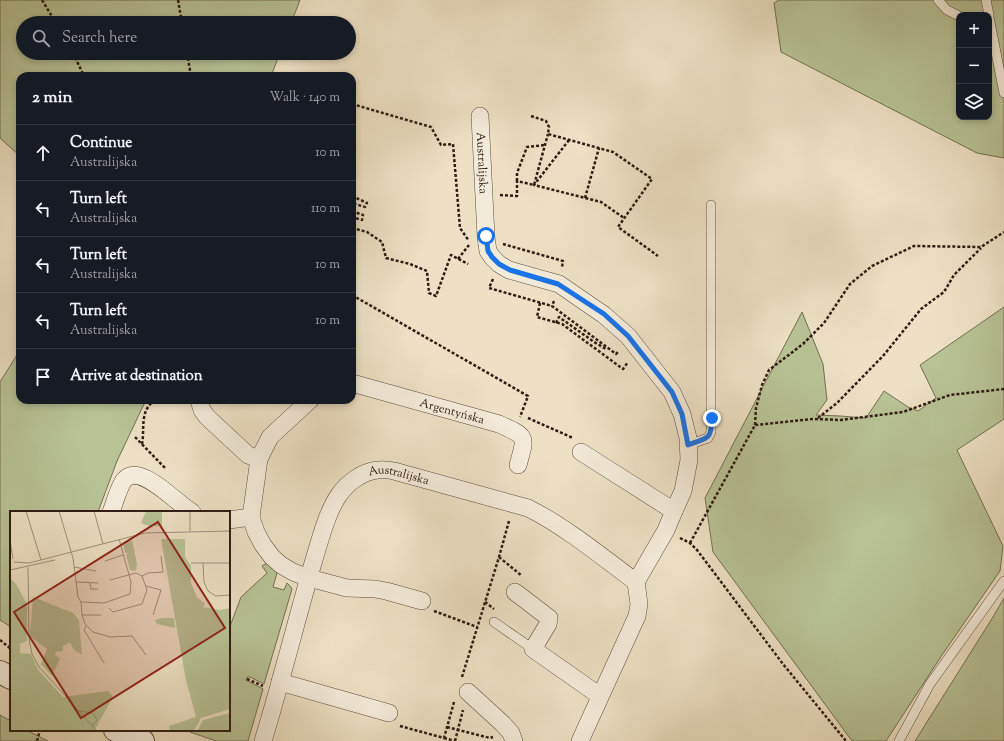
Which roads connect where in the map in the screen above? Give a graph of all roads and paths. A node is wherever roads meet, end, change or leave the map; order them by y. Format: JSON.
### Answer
{"nodes":[{"id":1,"x":42,"y":0,"type":"edge"},
{"id":2,"x":178,"y":0,"type":"edge"},
{"id":3,"x":938,"y":0,"type":"edge"},
{"id":4,"x":986,"y":0,"type":"edge"},
{"id":5,"x":988,"y":12,"type":"edge"},
{"id":6,"x":956,"y":14,"type":"edge"},
{"id":7,"x":52,"y":16,"type":"edge"},
{"id":8,"x":181,"y":16,"type":"edge"},
{"id":9,"x":992,"y":43,"type":"edge"},
{"id":10,"x":76,"y":60,"type":"edge"},
{"id":11,"x":188,"y":60,"type":"edge"},
{"id":12,"x":82,"y":72,"type":"edge"},
{"id":13,"x":189,"y":72,"type":"edge"},
{"id":14,"x":1004,"y":93,"type":"edge"},
{"id":15,"x":356,"y":105,"type":"edge"},
{"id":16,"x":480,"y":116,"type":"dead end"},
{"id":17,"x":531,"y":116,"type":"dead end"},
{"id":18,"x":548,"y":134,"type":"junction"},
{"id":19,"x":569,"y":140,"type":"junction"},
{"id":20,"x":545,"y":145,"type":"junction"},
{"id":21,"x":599,"y":148,"type":"junction"},
{"id":22,"x":517,"y":181,"type":"junction"},
{"id":23,"x":534,"y":185,"type":"junction"},
{"id":24,"x":484,"y":195,"type":"junction"},
{"id":25,"x":356,"y":198,"type":"edge"},
{"id":26,"x":585,"y":198,"type":"junction"},
{"id":27,"x":356,"y":205,"type":"edge"},
{"id":28,"x":711,"y":205,"type":"dead end"},
{"id":29,"x":356,"y":212,"type":"edge"},
{"id":30,"x":356,"y":218,"type":"edge"},
{"id":31,"x":624,"y":218,"type":"junction"},
{"id":32,"x":356,"y":229,"type":"edge"},
{"id":33,"x":1004,"y":232,"type":"edge"},
{"id":34,"x":471,"y":243,"type":"dead end"},
{"id":35,"x":981,"y":247,"type":"junction"},
{"id":36,"x":658,"y":256,"type":"dead end"},
{"id":37,"x":468,"y":264,"type":"dead end"},
{"id":38,"x":499,"y":264,"type":"junction"},
{"id":39,"x":356,"y":296,"type":"edge"},
{"id":40,"x":540,"y":303,"type":"junction"},
{"id":41,"x":552,"y":306,"type":"dead end"},
{"id":42,"x":556,"y":323,"type":"junction"},
{"id":43,"x":616,"y":354,"type":"dead end"},
{"id":44,"x":628,"y":362,"type":"dead end"},
{"id":45,"x":356,"y":384,"type":"edge"},
{"id":46,"x":1004,"y":389,"type":"edge"},
{"id":47,"x":150,"y":404,"type":"edge"},
{"id":48,"x":200,"y":404,"type":"edge"},
{"id":49,"x":306,"y":404,"type":"edge"},
{"id":50,"x":522,"y":410,"type":"dead end"},
{"id":51,"x":520,"y":416,"type":"dead end"},
{"id":52,"x":818,"y":419,"type":"junction"},
{"id":53,"x":755,"y":425,"type":"junction"},
{"id":54,"x":135,"y":437,"type":"dead end"},
{"id":55,"x":142,"y":444,"type":"junction"},
{"id":56,"x":688,"y":445,"type":"junction"},
{"id":57,"x":581,"y":452,"type":"joint"},
{"id":58,"x":259,"y":459,"type":"junction"},
{"id":59,"x":518,"y":465,"type":"dead end"},
{"id":60,"x":167,"y":470,"type":"dead end"},
{"id":61,"x":111,"y":511,"type":"edge"},
{"id":62,"x":191,"y":511,"type":"edge"},
{"id":63,"x":674,"y":511,"type":"junction"},
{"id":64,"x":251,"y":517,"type":"junction"},
{"id":65,"x":230,"y":520,"type":"edge"},
{"id":66,"x":516,"y":523,"type":"dead end"},
{"id":67,"x":666,"y":530,"type":"junction"},
{"id":68,"x":690,"y":543,"type":"junction"},
{"id":69,"x":499,"y":557,"type":"junction"},
{"id":70,"x":309,"y":578,"type":"junction"},
{"id":71,"x":1004,"y":581,"type":"edge"},
{"id":72,"x":636,"y":582,"type":"junction"},
{"id":73,"x":515,"y":592,"type":"joint"},
{"id":74,"x":422,"y":601,"type":"joint"},
{"id":75,"x":494,"y":622,"type":"dead end"},
{"id":76,"x":477,"y":627,"type":"junction"},
{"id":77,"x":0,"y":640,"type":"edge"},
{"id":78,"x":10,"y":648,"type":"edge"},
{"id":79,"x":533,"y":649,"type":"junction"},
{"id":80,"x":0,"y":672,"type":"edge"},
{"id":81,"x":10,"y":677,"type":"edge"},
{"id":82,"x":247,"y":679,"type":"dead end"},
{"id":83,"x":274,"y":685,"type":"junction"},
{"id":84,"x":461,"y":690,"type":"junction"},
{"id":85,"x":600,"y":696,"type":"junction"},
{"id":86,"x":394,"y":719,"type":"joint"},
{"id":87,"x":447,"y":727,"type":"junction"},
{"id":88,"x":40,"y":731,"type":"edge"},
{"id":89,"x":117,"y":731,"type":"edge"},
{"id":90,"x":511,"y":735,"type":"edge"},
{"id":91,"x":444,"y":738,"type":"junction"},
{"id":92,"x":36,"y":741,"type":"edge"},
{"id":93,"x":142,"y":741,"type":"edge"},
{"id":94,"x":263,"y":741,"type":"edge"},
{"id":95,"x":455,"y":741,"type":"edge"},
{"id":96,"x":580,"y":741,"type":"edge"},
{"id":97,"x":846,"y":741,"type":"edge"},
{"id":98,"x":899,"y":741,"type":"edge"}],
"edges":[{"from":1,"to":7,"type":"path"},
{"from":2,"to":8,"type":"path"},
{"from":3,"to":6,"type":"lane"},
{"from":4,"to":5,"type":"lane"},
{"from":9,"to":14,"type":"lane"},
{"from":10,"to":12,"type":"path"},
{"from":11,"to":13,"type":"path"},
{"from":15,"to":34,"type":"path"},
{"from":16,"to":24,"type":"street","name":"Australijska"},
{"from":17,"to":18,"type":"path"},
{"from":18,"to":19,"type":"path"},
{"from":18,"to":20,"type":"path"},
{"from":19,"to":21,"type":"path"},
{"from":19,"to":23,"type":"path"},
{"from":20,"to":22,"type":"path"},
{"from":20,"to":23,"type":"path"},
{"from":21,"to":26,"type":"path"},
{"from":21,"to":31,"type":"path"},
{"from":22,"to":23,"type":"path"},
{"from":22,"to":24,"type":"path"},
{"from":23,"to":26,"type":"path"},
{"from":24,"to":38,"type":"street","name":"Australijska"},
{"from":25,"to":27,"type":"path"},
{"from":26,"to":31,"type":"path"},
{"from":28,"to":56,"type":"lane"},
{"from":29,"to":30,"type":"path"},
{"from":31,"to":36,"type":"path"},
{"from":32,"to":37,"type":"path"},
{"from":33,"to":35,"type":"path"},
{"from":35,"to":52,"type":"path"},
{"from":35,"to":53,"type":"path"},
{"from":38,"to":40,"type":"path"},
{"from":38,"to":56,"type":"street"},
{"from":39,"to":50,"type":"path"},
{"from":40,"to":41,"type":"path"},
{"from":40,"to":42,"type":"path"},
{"from":42,"to":43,"type":"path"},
{"from":42,"to":44,"type":"path"},
{"from":45,"to":59,"type":"street","name":"Argentyńska"},
{"from":46,"to":52,"type":"path"},
{"from":47,"to":55,"type":"path"},
{"from":48,"to":58,"type":"street"},
{"from":49,"to":58,"type":"street"},
{"from":51,"to":57,"type":"path"},
{"from":52,"to":53,"type":"path"},
{"from":53,"to":68,"type":"path"},
{"from":54,"to":55,"type":"path"},
{"from":55,"to":60,"type":"path"},
{"from":56,"to":63,"type":"street"},
{"from":57,"to":63,"type":"street"},
{"from":58,"to":64,"type":"street"},
{"from":61,"to":62,"type":"street"},
{"from":63,"to":67,"type":"street"},
{"from":64,"to":65,"type":"street"},
{"from":64,"to":70,"type":"street"},
{"from":66,"to":69,"type":"path"},
{"from":67,"to":68,"type":"path"},
{"from":67,"to":72,"type":"street"},
{"from":68,"to":97,"type":"path"},
{"from":69,"to":73,"type":"path"},
{"from":69,"to":76,"type":"path"},
{"from":70,"to":72,"type":"street","name":"Australijska"},
{"from":70,"to":74,"type":"street"},
{"from":70,"to":83,"type":"street","name":"Australijska"},
{"from":71,"to":98,"type":"lane"},
{"from":72,"to":85,"type":"street"},
{"from":73,"to":79,"type":"street"},
{"from":74,"to":76,"type":"path"},
{"from":75,"to":79,"type":"lane"},
{"from":76,"to":84,"type":"path"},
{"from":77,"to":78,"type":"path"},
{"from":79,"to":85,"type":"street"},
{"from":80,"to":81,"type":"street"},
{"from":82,"to":83,"type":"path"},
{"from":83,"to":86,"type":"street"},
{"from":83,"to":94,"type":"street","name":"Australijska"},
{"from":84,"to":87,"type":"path"},
{"from":84,"to":90,"type":"street"},
{"from":85,"to":96,"type":"street"},
{"from":86,"to":91,"type":"path"},
{"from":87,"to":90,"type":"path"},
{"from":87,"to":91,"type":"path"},
{"from":88,"to":92,"type":"path"},
{"from":89,"to":93,"type":"street"},
{"from":91,"to":95,"type":"path"}]}
